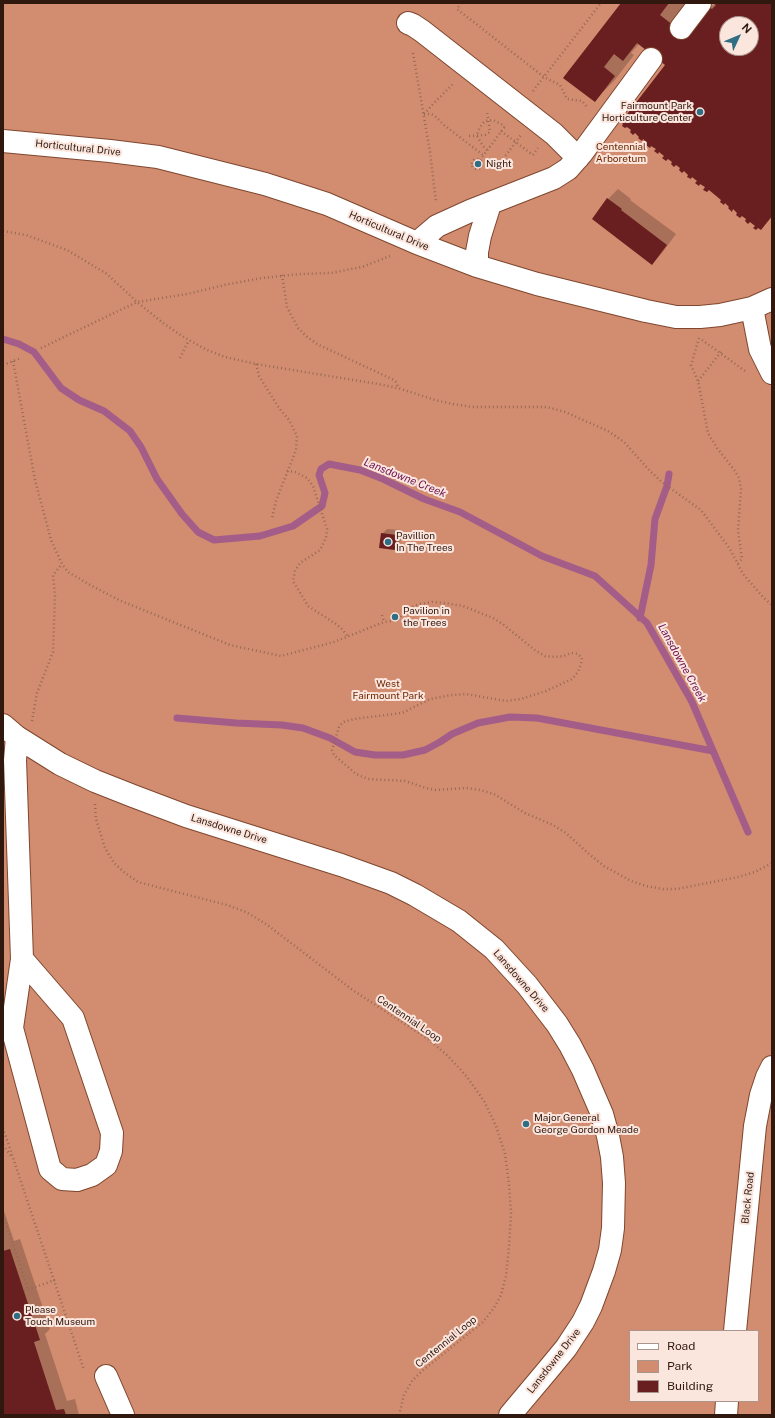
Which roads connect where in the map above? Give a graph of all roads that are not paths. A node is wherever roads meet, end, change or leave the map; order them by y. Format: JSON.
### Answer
{"nodes":[{"id":1,"x":700,"y":3,"type":"edge"},
{"id":2,"x":408,"y":24,"type":"road end"},
{"id":3,"x":681,"y":28,"type":"dead end"},
{"id":4,"x":651,"y":60,"type":"dead end"},
{"id":5,"x":3,"y":141,"type":"edge"},
{"id":6,"x":578,"y":158,"type":"junction"},
{"id":7,"x":490,"y":204,"type":"junction"},
{"id":8,"x":417,"y":243,"type":"junction"},
{"id":9,"x":478,"y":266,"type":"junction"},
{"id":10,"x":772,"y":299,"type":"edge"},
{"id":11,"x":752,"y":308,"type":"junction"},
{"id":12,"x":772,"y":373,"type":"edge"},
{"id":13,"x":15,"y":735,"type":"edge"},
{"id":14,"x":22,"y":959,"type":"junction"},
{"id":15,"x":772,"y":1067,"type":"edge"},
{"id":16,"x":735,"y":1330,"type":"edge"},
{"id":17,"x":106,"y":1376,"type":"road end"},
{"id":18,"x":728,"y":1402,"type":"edge"},
{"id":19,"x":123,"y":1415,"type":"edge"},
{"id":20,"x":510,"y":1415,"type":"edge"},
{"id":21,"x":726,"y":1415,"type":"edge"}],
"edges":[{"from":1,"to":3,"type":"street"},
{"from":2,"to":6,"type":"street"},
{"from":4,"to":6,"type":"street"},
{"from":5,"to":8,"type":"street","name":"Horticultural Drive"},
{"from":6,"to":7,"type":"street"},
{"from":7,"to":8,"type":"street"},
{"from":7,"to":9,"type":"street"},
{"from":8,"to":9,"type":"street","name":"Horticultural Drive"},
{"from":9,"to":11,"type":"street","name":"Horticultural Drive"},
{"from":10,"to":11,"type":"street","name":"Horticultural Drive"},
{"from":11,"to":12,"type":"street"},
{"from":13,"to":14,"type":"street"},
{"from":13,"to":20,"type":"street","name":"Lansdowne Drive"},
{"from":14,"to":14,"type":"street"},
{"from":15,"to":16,"type":"street","name":"Black Road"},
{"from":17,"to":19,"type":"street"},
{"from":18,"to":21,"type":"street"}]}
